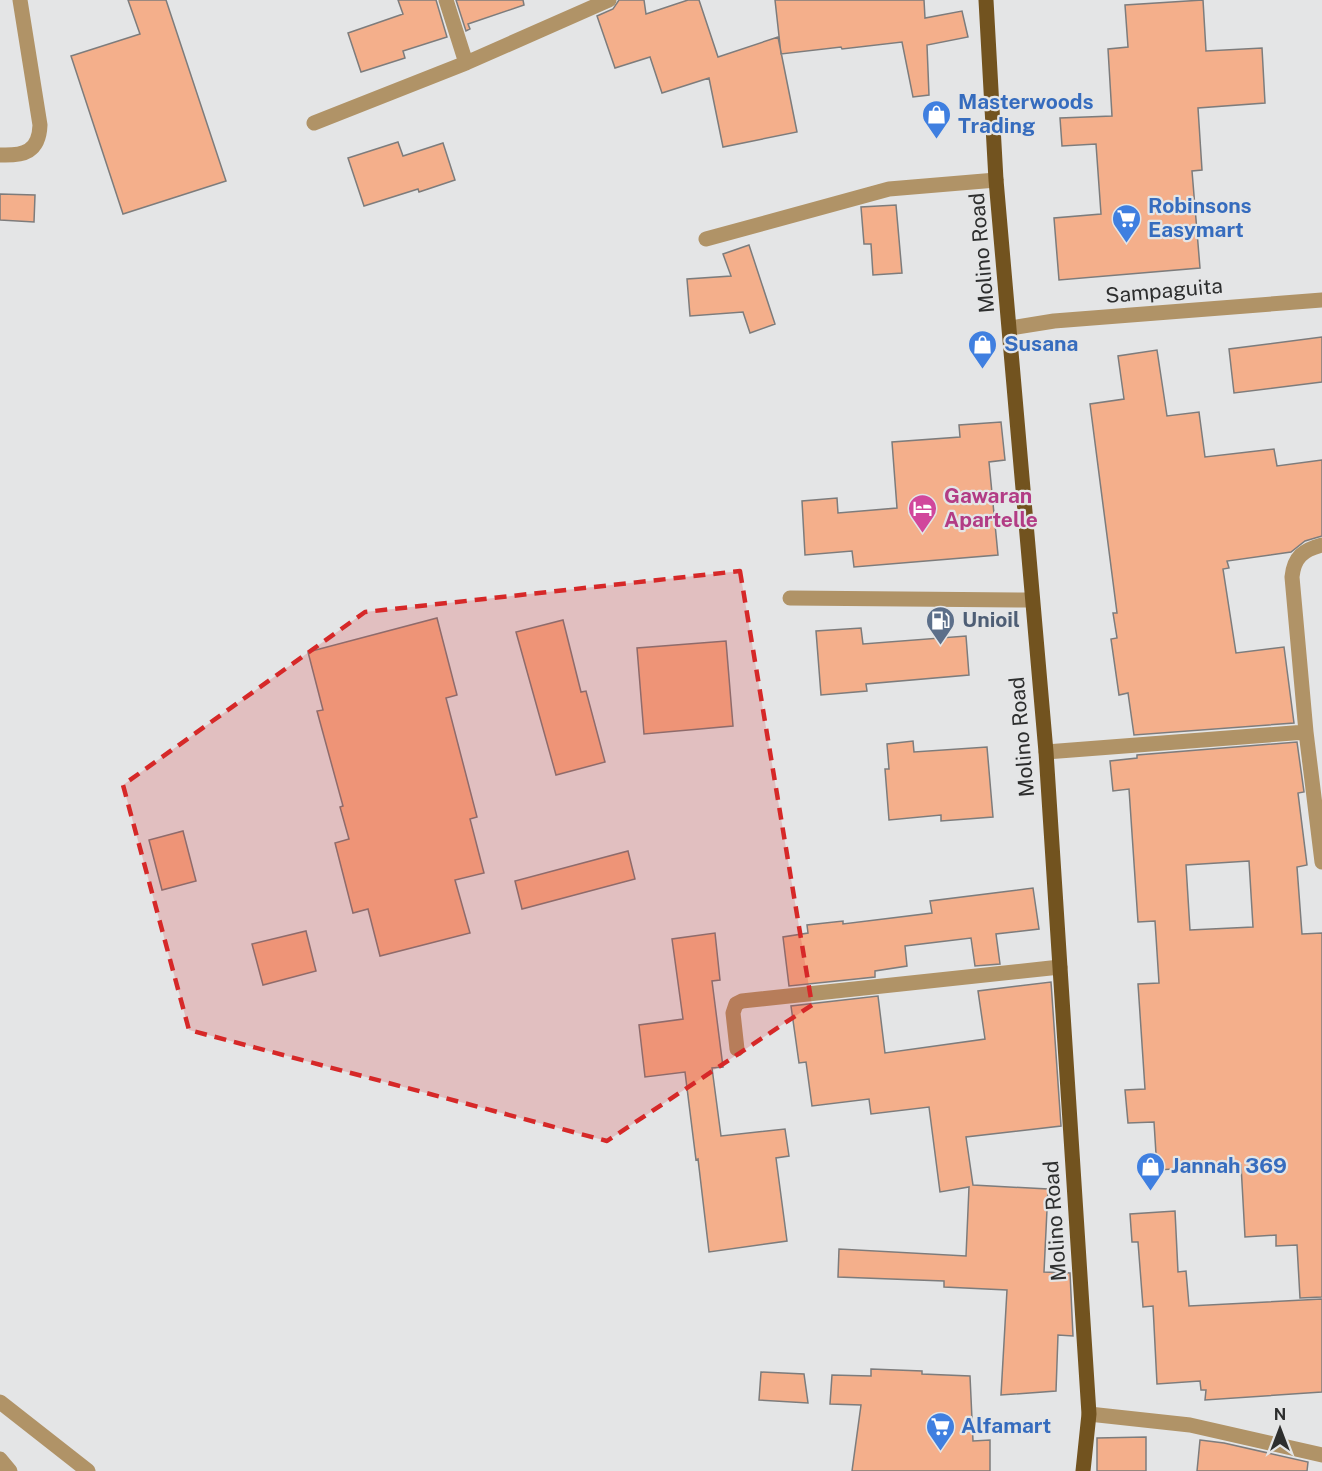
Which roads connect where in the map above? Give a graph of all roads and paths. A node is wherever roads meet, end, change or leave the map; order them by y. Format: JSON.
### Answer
{"nodes":[{"id":1,"x":20,"y":0,"type":"edge"},
{"id":2,"x":446,"y":0,"type":"edge"},
{"id":3,"x":609,"y":0,"type":"edge"},
{"id":4,"x":986,"y":0,"type":"edge"},
{"id":5,"x":466,"y":63,"type":"junction"},
{"id":6,"x":314,"y":123,"type":"dead end"},
{"id":7,"x":0,"y":155,"type":"edge"},
{"id":8,"x":996,"y":180,"type":"junction"},
{"id":9,"x":706,"y":239,"type":"dead end"},
{"id":10,"x":1322,"y":300,"type":"edge"},
{"id":11,"x":1010,"y":328,"type":"junction"},
{"id":12,"x":1322,"y":545,"type":"edge"},
{"id":13,"x":790,"y":598,"type":"dead end"},
{"id":14,"x":1031,"y":600,"type":"junction"},
{"id":15,"x":1306,"y":732,"type":"junction"},
{"id":16,"x":1046,"y":752,"type":"junction"},
{"id":17,"x":1322,"y":862,"type":"edge"},
{"id":18,"x":1060,"y":967,"type":"junction"},
{"id":19,"x":737,"y":1049,"type":"dead end"},
{"id":20,"x":0,"y":1402,"type":"edge"},
{"id":21,"x":1089,"y":1414,"type":"junction"},
{"id":22,"x":1322,"y":1455,"type":"edge"},
{"id":23,"x":0,"y":1459,"type":"edge"},
{"id":24,"x":10,"y":1471,"type":"edge"},
{"id":25,"x":88,"y":1471,"type":"edge"},
{"id":26,"x":1083,"y":1471,"type":"edge"}],
"edges":[{"from":1,"to":7,"type":"street"},
{"from":2,"to":5,"type":"street"},
{"from":3,"to":5,"type":"street"},
{"from":4,"to":8,"type":"main road","name":"Molino Road"},
{"from":5,"to":6,"type":"street"},
{"from":8,"to":9,"type":"street"},
{"from":8,"to":11,"type":"main road","name":"Molino Road"},
{"from":10,"to":11,"type":"street","name":"Sampaguita"},
{"from":11,"to":14,"type":"main road","name":"Molino Road"},
{"from":12,"to":15,"type":"street"},
{"from":13,"to":14,"type":"street"},
{"from":14,"to":16,"type":"main road","name":"Molino Road"},
{"from":15,"to":16,"type":"street"},
{"from":15,"to":17,"type":"street"},
{"from":16,"to":18,"type":"main road","name":"Molino Road"},
{"from":18,"to":19,"type":"street"},
{"from":18,"to":21,"type":"main road","name":"Molino Road"},
{"from":20,"to":25,"type":"street"},
{"from":21,"to":22,"type":"street"},
{"from":21,"to":26,"type":"main road","name":"Molino Road"},
{"from":23,"to":24,"type":"street"}]}
